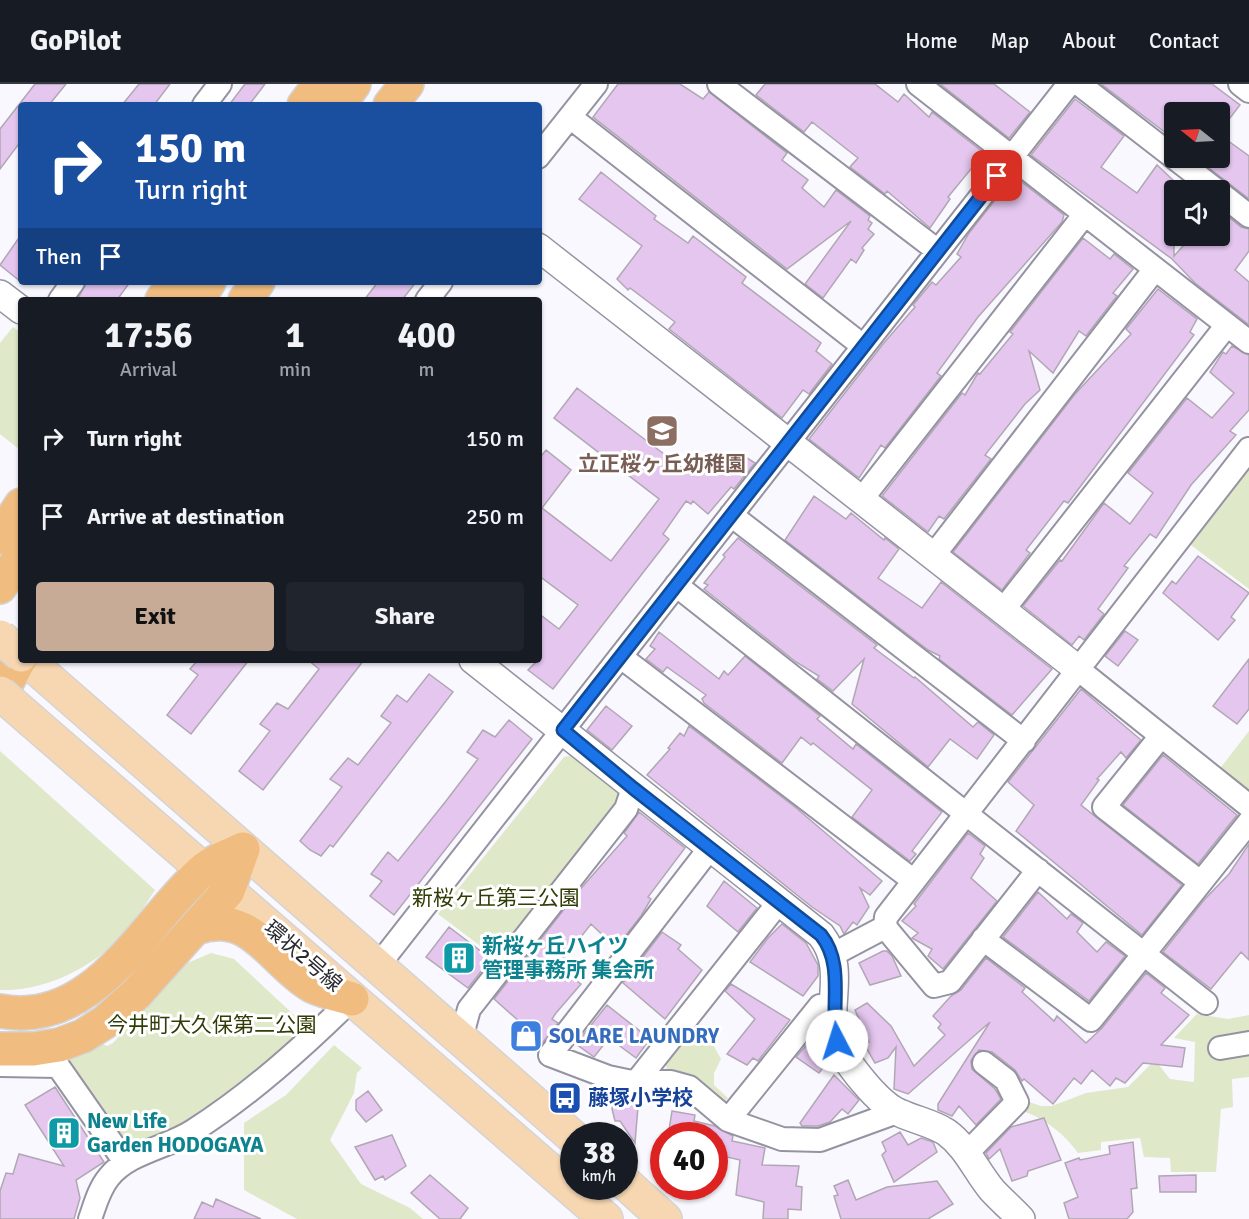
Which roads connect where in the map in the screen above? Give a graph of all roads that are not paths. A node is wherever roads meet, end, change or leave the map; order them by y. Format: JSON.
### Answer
{"nodes":[{"id":1,"x":220,"y":84,"type":"edge"},
{"id":2,"x":320,"y":84,"type":"edge"},
{"id":3,"x":354,"y":84,"type":"edge"},
{"id":4,"x":407,"y":84,"type":"edge"},
{"id":5,"x":596,"y":84,"type":"edge"},
{"id":6,"x":719,"y":84,"type":"edge"},
{"id":7,"x":918,"y":84,"type":"edge"},
{"id":8,"x":1069,"y":84,"type":"edge"},
{"id":9,"x":1079,"y":84,"type":"edge"},
{"id":10,"x":1240,"y":84,"type":"edge"},
{"id":11,"x":1249,"y":91,"type":"edge"},
{"id":12,"x":206,"y":102,"type":"edge"},
{"id":13,"x":306,"y":102,"type":"edge"},
{"id":14,"x":341,"y":102,"type":"edge"},
{"id":15,"x":392,"y":102,"type":"edge"},
{"id":16,"x":570,"y":117,"type":"junction"},
{"id":17,"x":542,"y":153,"type":"edge"},
{"id":18,"x":1012,"y":157,"type":"junction"},
{"id":19,"x":1203,"y":180,"type":"edge"},
{"id":20,"x":1230,"y":201,"type":"edge"},
{"id":21,"x":1085,"y":214,"type":"junction"},
{"id":22,"x":1249,"y":216,"type":"edge"},
{"id":23,"x":542,"y":251,"type":"edge"},
{"id":24,"x":938,"y":251,"type":"junction"},
{"id":25,"x":1155,"y":269,"type":"junction"},
{"id":26,"x":439,"y":285,"type":"edge"},
{"id":27,"x":0,"y":294,"type":"edge"},
{"id":28,"x":429,"y":297,"type":"edge"},
{"id":29,"x":18,"y":308,"type":"edge"},
{"id":30,"x":1227,"y":325,"type":"junction"},
{"id":31,"x":1249,"y":342,"type":"edge"},
{"id":32,"x":863,"y":346,"type":"junction"},
{"id":33,"x":788,"y":442,"type":"junction"},
{"id":34,"x":1249,"y":449,"type":"edge"},
{"id":35,"x":861,"y":500,"type":"junction"},
{"id":36,"x":18,"y":505,"type":"edge"},
{"id":37,"x":18,"y":510,"type":"edge"},
{"id":38,"x":731,"y":515,"type":"junction"},
{"id":39,"x":0,"y":530,"type":"edge"},
{"id":40,"x":0,"y":537,"type":"edge"},
{"id":41,"x":933,"y":556,"type":"junction"},
{"id":42,"x":18,"y":560,"type":"edge"},
{"id":43,"x":676,"y":585,"type":"junction"},
{"id":44,"x":0,"y":587,"type":"edge"},
{"id":45,"x":1002,"y":610,"type":"junction"},
{"id":46,"x":18,"y":636,"type":"edge"},
{"id":47,"x":0,"y":637,"type":"edge"},
{"id":48,"x":18,"y":653,"type":"edge"},
{"id":49,"x":621,"y":657,"type":"junction"},
{"id":50,"x":18,"y":661,"type":"edge"},
{"id":51,"x":0,"y":663,"type":"edge"},
{"id":52,"x":30,"y":663,"type":"edge"},
{"id":53,"x":477,"y":663,"type":"edge"},
{"id":54,"x":1079,"y":670,"type":"junction"},
{"id":55,"x":0,"y":694,"type":"edge"},
{"id":56,"x":563,"y":730,"type":"junction"},
{"id":57,"x":1161,"y":736,"type":"junction"},
{"id":58,"x":1024,"y":741,"type":"junction"},
{"id":59,"x":633,"y":788,"type":"junction"},
{"id":60,"x":1249,"y":806,"type":"edge"},
{"id":61,"x":967,"y":814,"type":"junction"},
{"id":62,"x":1249,"y":822,"type":"edge"},
{"id":63,"x":710,"y":848,"type":"junction"},
{"id":64,"x":243,"y":849,"type":"junction"},
{"id":65,"x":204,"y":870,"type":"junction"},
{"id":66,"x":1038,"y":870,"type":"junction"},
{"id":67,"x":914,"y":881,"type":"junction"},
{"id":68,"x":1200,"y":882,"type":"junction"},
{"id":69,"x":228,"y":891,"type":"junction"},
{"id":70,"x":779,"y":902,"type":"junction"},
{"id":71,"x":885,"y":927,"type":"junction"},
{"id":72,"x":196,"y":928,"type":"junction"},
{"id":73,"x":983,"y":939,"type":"junction"},
{"id":74,"x":1143,"y":954,"type":"junction"},
{"id":75,"x":832,"y":955,"type":"junction"},
{"id":76,"x":377,"y":967,"type":"junction"},
{"id":77,"x":352,"y":999,"type":"junction"},
{"id":78,"x":1206,"y":1003,"type":"dead end"},
{"id":79,"x":835,"y":1005,"type":"junction"},
{"id":80,"x":0,"y":1011,"type":"edge"},
{"id":81,"x":461,"y":1039,"type":"junction"},
{"id":82,"x":1249,"y":1043,"type":"edge"},
{"id":83,"x":1220,"y":1048,"type":"dead end"},
{"id":84,"x":0,"y":1049,"type":"edge"},
{"id":85,"x":984,"y":1063,"type":"dead end"},
{"id":86,"x":0,"y":1065,"type":"edge"},
{"id":87,"x":638,"y":1081,"type":"junction"},
{"id":88,"x":897,"y":1112,"type":"junction"},
{"id":89,"x":728,"y":1120,"type":"junction"},
{"id":90,"x":560,"y":1126,"type":"edge"},
{"id":91,"x":966,"y":1154,"type":"junction"},
{"id":92,"x":125,"y":1162,"type":"junction"},
{"id":93,"x":638,"y":1195,"type":"edge"},
{"id":94,"x":90,"y":1219,"type":"edge"},
{"id":95,"x":606,"y":1219,"type":"edge"},
{"id":96,"x":664,"y":1219,"type":"edge"},
{"id":97,"x":1021,"y":1219,"type":"edge"}],
"edges":[{"from":1,"to":12,"type":"street"},
{"from":2,"to":13,"type":"highway"},
{"from":3,"to":14,"type":"highway"},
{"from":4,"to":15,"type":"highway"},
{"from":5,"to":16,"type":"street"},
{"from":6,"to":24,"type":"street"},
{"from":7,"to":18,"type":"street"},
{"from":8,"to":18,"type":"street"},
{"from":9,"to":19,"type":"street"},
{"from":10,"to":11,"type":"street"},
{"from":16,"to":17,"type":"street"},
{"from":16,"to":32,"type":"street"},
{"from":18,"to":21,"type":"street"},
{"from":18,"to":24,"type":"street"},
{"from":20,"to":22,"type":"street"},
{"from":21,"to":25,"type":"street"},
{"from":21,"to":35,"type":"street"},
{"from":23,"to":33,"type":"street"},
{"from":24,"to":32,"type":"street"},
{"from":25,"to":30,"type":"street"},
{"from":25,"to":41,"type":"street"},
{"from":26,"to":28,"type":"street"},
{"from":27,"to":29,"type":"street"},
{"from":30,"to":31,"type":"street"},
{"from":30,"to":45,"type":"street"},
{"from":32,"to":33,"type":"street"},
{"from":33,"to":35,"type":"street"},
{"from":33,"to":38,"type":"street"},
{"from":34,"to":54,"type":"street"},
{"from":35,"to":41,"type":"street"},
{"from":36,"to":39,"type":"highway"},
{"from":37,"to":40,"type":"highway"},
{"from":38,"to":43,"type":"street"},
{"from":38,"to":58,"type":"street"},
{"from":41,"to":45,"type":"street"},
{"from":42,"to":44,"type":"highway"},
{"from":43,"to":49,"type":"street"},
{"from":43,"to":61,"type":"street"},
{"from":45,"to":54,"type":"street"},
{"from":46,"to":51,"type":"highway"},
{"from":47,"to":48,"type":"main road","bridge":true},
{"from":49,"to":56,"type":"street"},
{"from":49,"to":67,"type":"street"},
{"from":50,"to":55,"type":"highway"},
{"from":52,"to":64,"type":"main road","name":"環状2号線"},
{"from":53,"to":56,"type":"street"},
{"from":54,"to":57,"type":"street"},
{"from":54,"to":58,"type":"street"},
{"from":55,"to":65,"type":"main road","name":"環状2号線","bridge":true},
{"from":56,"to":59,"type":"street"},
{"from":56,"to":76,"type":"street"},
{"from":57,"to":60,"type":"street"},
{"from":57,"to":68,"type":"street"},
{"from":58,"to":61,"type":"street"},
{"from":59,"to":63,"type":"street"},
{"from":59,"to":81,"type":"street"},
{"from":61,"to":66,"type":"street"},
{"from":61,"to":67,"type":"street"},
{"from":62,"to":68,"type":"street"},
{"from":63,"to":70,"type":"street"},
{"from":63,"to":87,"type":"street"},
{"from":64,"to":65,"type":"highway"},
{"from":64,"to":69,"type":"highway"},
{"from":64,"to":76,"type":"main road","name":"環状2号線"},
{"from":65,"to":69,"type":"main road","name":"環状2号線"},
{"from":65,"to":80,"type":"highway"},
{"from":66,"to":73,"type":"street"},
{"from":66,"to":74,"type":"street"},
{"from":67,"to":71,"type":"street"},
{"from":68,"to":74,"type":"street"},
{"from":69,"to":72,"type":"highway"},
{"from":69,"to":77,"type":"main road","name":"環状2号線"},
{"from":70,"to":75,"type":"street"},
{"from":70,"to":87,"type":"street"},
{"from":71,"to":73,"type":"street"},
{"from":71,"to":75,"type":"street"},
{"from":72,"to":77,"type":"highway"},
{"from":72,"to":84,"type":"highway"},
{"from":73,"to":74,"type":"street"},
{"from":74,"to":78,"type":"street"},
{"from":75,"to":79,"type":"street"},
{"from":76,"to":81,"type":"main road","name":"環状2号線"},
{"from":77,"to":92,"type":"street"},
{"from":77,"to":95,"type":"main road","name":"環状2号線"},
{"from":79,"to":88,"type":"street"},
{"from":79,"to":89,"type":"street"},
{"from":81,"to":90,"type":"main road","name":"環状2号線"},
{"from":82,"to":83,"type":"street"},
{"from":85,"to":91,"type":"street"},
{"from":86,"to":92,"type":"street"},
{"from":87,"to":89,"type":"street"},
{"from":88,"to":89,"type":"street"},
{"from":88,"to":91,"type":"street"},
{"from":91,"to":97,"type":"street"},
{"from":92,"to":94,"type":"street"},
{"from":93,"to":96,"type":"main road"}]}
